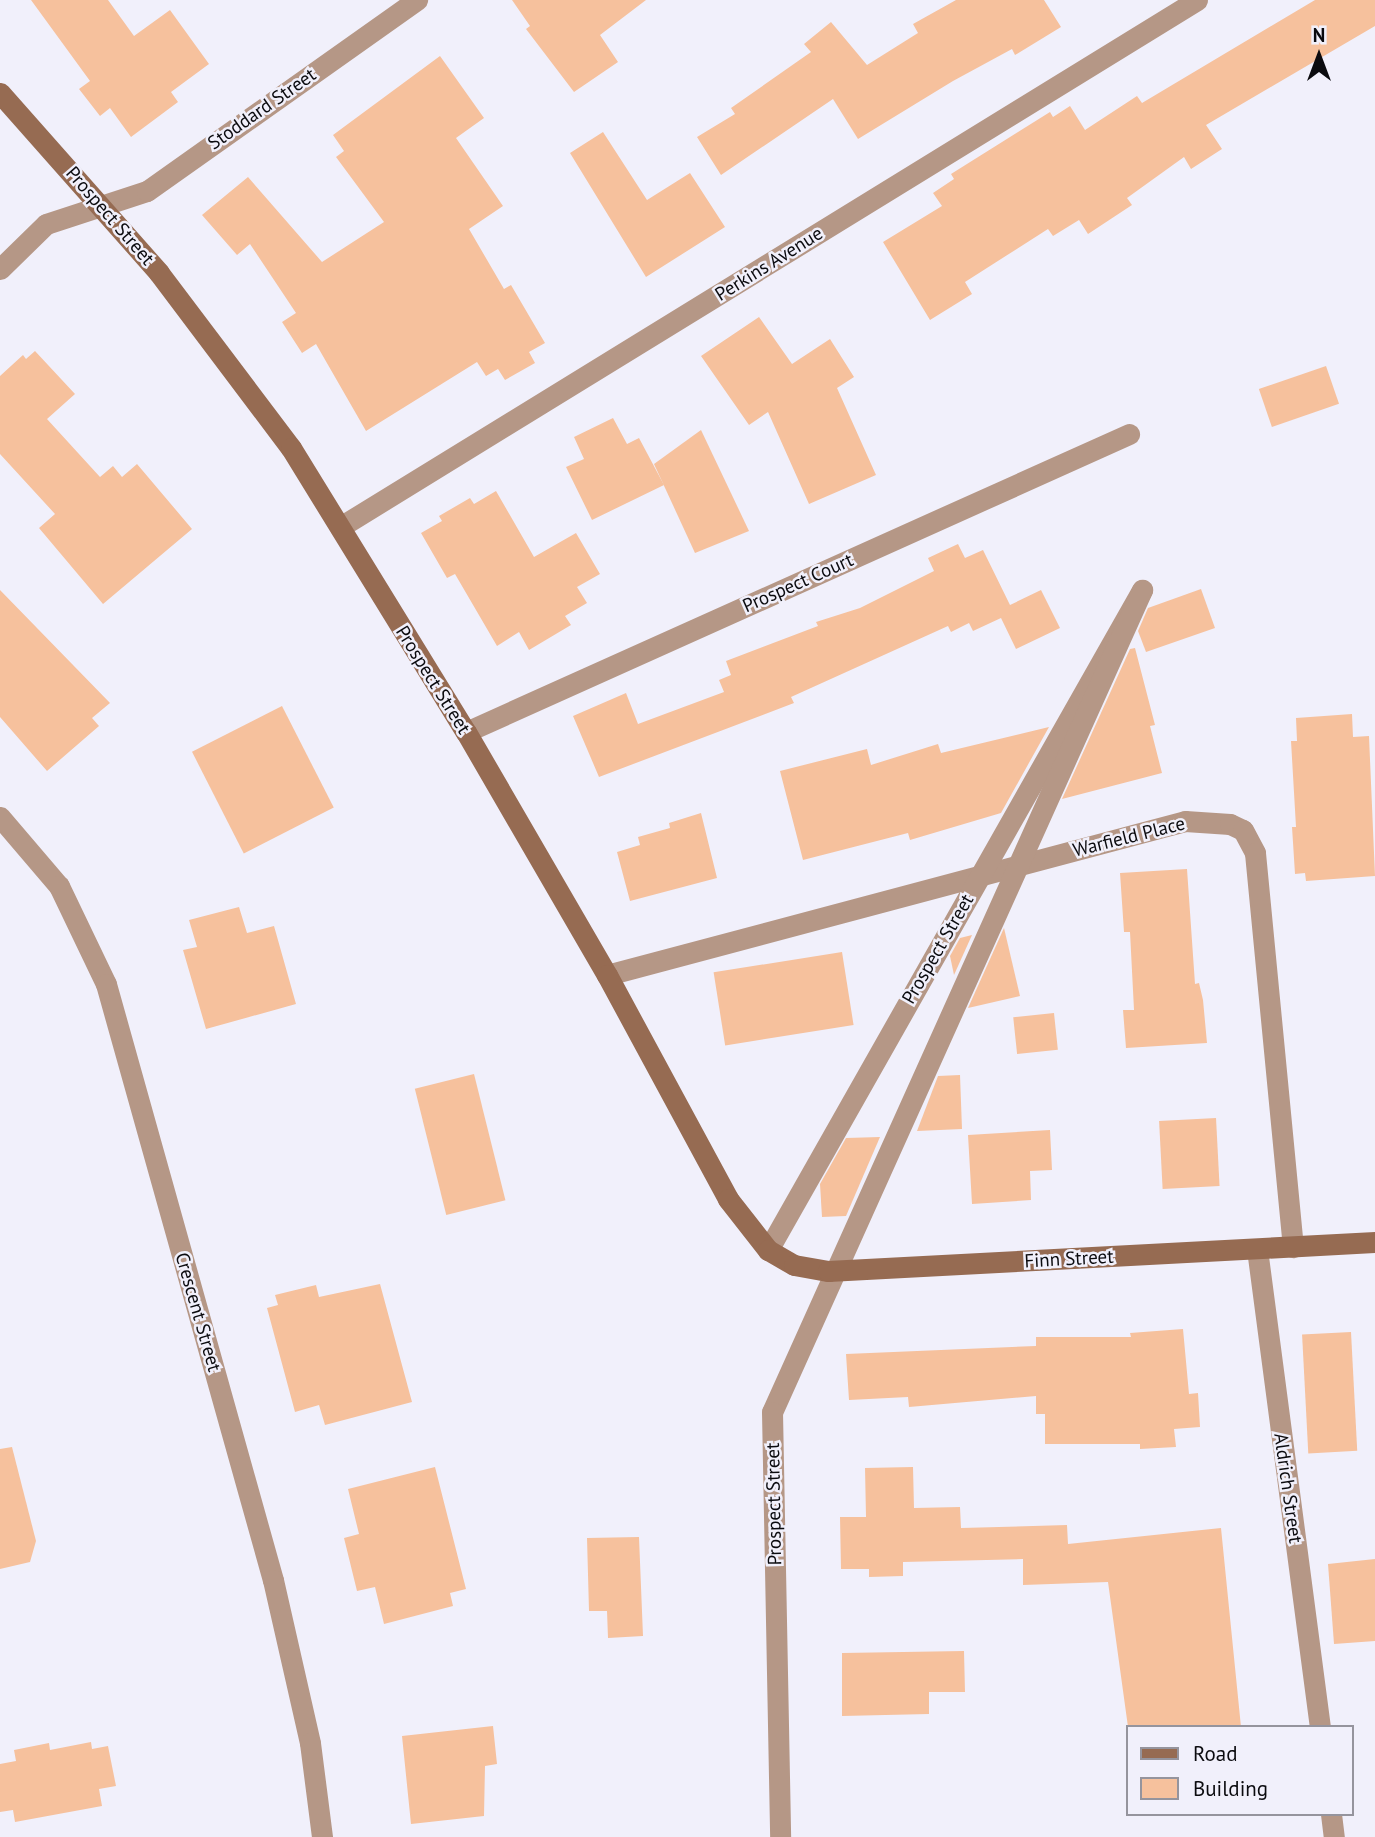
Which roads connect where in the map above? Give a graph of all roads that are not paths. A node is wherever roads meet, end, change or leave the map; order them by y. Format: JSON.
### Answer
{"nodes":[{"id":1,"x":417,"y":0,"type":"edge"},
{"id":2,"x":1197,"y":0,"type":"edge"},
{"id":3,"x":0,"y":93,"type":"edge"},
{"id":4,"x":102,"y":205,"type":"junction"},
{"id":5,"x":0,"y":269,"type":"edge"},
{"id":6,"x":1129,"y":434,"type":"dead end"},
{"id":7,"x":340,"y":527,"type":"junction"},
{"id":8,"x":466,"y":732,"type":"junction"},
{"id":9,"x":0,"y":817,"type":"edge"},
{"id":10,"x":607,"y":975,"type":"junction"},
{"id":11,"x":1375,"y":1242,"type":"edge"},
{"id":12,"x":1293,"y":1247,"type":"junction"},
{"id":13,"x":1256,"y":1249,"type":"junction"},
{"id":14,"x":768,"y":1250,"type":"junction"},
{"id":15,"x":1320,"y":1725,"type":"edge"},
{"id":16,"x":1331,"y":1816,"type":"edge"},
{"id":17,"x":322,"y":1837,"type":"edge"},
{"id":18,"x":780,"y":1837,"type":"edge"},
{"id":19,"x":1334,"y":1837,"type":"edge"}],
"edges":[{"from":1,"to":4,"type":"street","name":"Stoddard Street"},
{"from":2,"to":7,"type":"street","name":"Perkins Avenue"},
{"from":3,"to":4,"type":"main road","name":"Prospect Street"},
{"from":4,"to":5,"type":"street","name":"Stoddard Street"},
{"from":4,"to":7,"type":"main road","name":"Prospect Street"},
{"from":6,"to":8,"type":"street","name":"Prospect Court"},
{"from":7,"to":8,"type":"main road","name":"Prospect Street"},
{"from":8,"to":10,"type":"main road","name":"Prospect Street"},
{"from":9,"to":17,"type":"street","name":"Crescent Street"},
{"from":10,"to":12,"type":"street","name":"Warfield Place"},
{"from":10,"to":14,"type":"main road","name":"Prospect Street"},
{"from":11,"to":12,"type":"main road","name":"Finn Street"},
{"from":12,"to":13,"type":"main road","name":"Finn Street"},
{"from":13,"to":14,"type":"main road","name":"Finn Street"},
{"from":13,"to":15,"type":"street","name":"Aldrich Street"},
{"from":14,"to":18,"type":"street","name":"Prospect Street"},
{"from":16,"to":19,"type":"street"}]}
